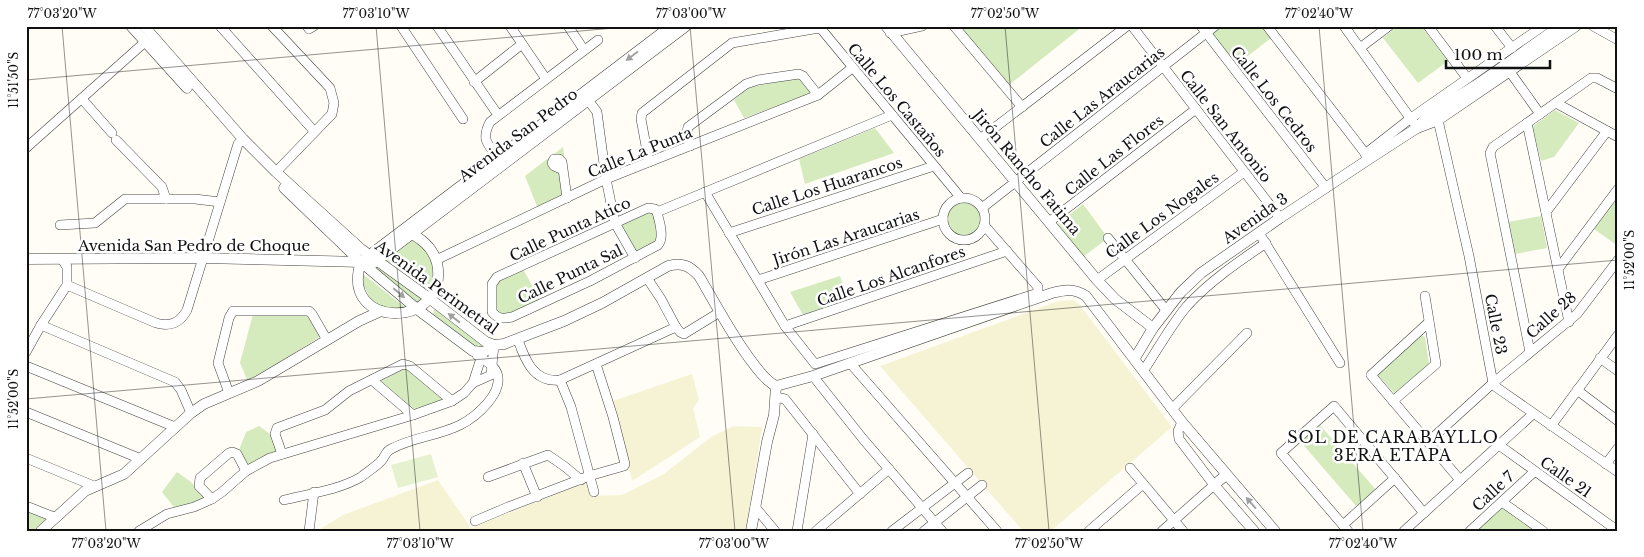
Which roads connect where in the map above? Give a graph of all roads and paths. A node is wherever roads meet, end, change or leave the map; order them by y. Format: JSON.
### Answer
{"nodes":[{"id":1,"x":131,"y":26,"type":"edge"},
{"id":2,"x":144,"y":26,"type":"edge"},
{"id":3,"x":220,"y":26,"type":"edge"},
{"id":4,"x":272,"y":26,"type":"edge"},
{"id":5,"x":307,"y":26,"type":"edge"},
{"id":6,"x":314,"y":26,"type":"edge"},
{"id":7,"x":401,"y":26,"type":"edge"},
{"id":8,"x":437,"y":26,"type":"edge"},
{"id":9,"x":510,"y":26,"type":"edge"},
{"id":10,"x":568,"y":26,"type":"edge"},
{"id":11,"x":671,"y":26,"type":"edge"},
{"id":12,"x":686,"y":26,"type":"edge"},
{"id":13,"x":922,"y":26,"type":"edge"},
{"id":14,"x":954,"y":26,"type":"edge"},
{"id":15,"x":1127,"y":26,"type":"edge"},
{"id":16,"x":1132,"y":26,"type":"edge"},
{"id":17,"x":1215,"y":26,"type":"edge"},
{"id":18,"x":1267,"y":26,"type":"edge"},
{"id":19,"x":1344,"y":26,"type":"edge"},
{"id":20,"x":1389,"y":26,"type":"edge"},
{"id":21,"x":1428,"y":26,"type":"edge"},
{"id":22,"x":1495,"y":26,"type":"edge"},
{"id":23,"x":1543,"y":26,"type":"edge"},
{"id":24,"x":1560,"y":26,"type":"edge"},
{"id":25,"x":1576,"y":26,"type":"edge"},
{"id":26,"x":1593,"y":26,"type":"edge"},
{"id":27,"x":888,"y":30,"type":"edge"},
{"id":28,"x":1203,"y":30,"type":"edge"},
{"id":29,"x":598,"y":40,"type":"dead end"},
{"id":30,"x":1618,"y":40,"type":"edge"},
{"id":31,"x":145,"y":42,"type":"junction"},
{"id":32,"x":522,"y":44,"type":"junction"},
{"id":33,"x":1360,"y":48,"type":"junction"},
{"id":34,"x":1512,"y":48,"type":"junction"},
{"id":35,"x":584,"y":50,"type":"junction"},
{"id":36,"x":1163,"y":67,"type":"junction"},
{"id":37,"x":852,"y":68,"type":"junction"},
{"id":38,"x":1510,"y":72,"type":"junction"},
{"id":39,"x":1468,"y":78,"type":"junction"},
{"id":40,"x":546,"y":79,"type":"junction"},
{"id":41,"x":474,"y":82,"type":"junction"},
{"id":42,"x":1618,"y":89,"type":"edge"},
{"id":43,"x":818,"y":95,"type":"junction"},
{"id":44,"x":586,"y":97,"type":"junction"},
{"id":45,"x":82,"y":99,"type":"junction"},
{"id":46,"x":1556,"y":103,"type":"junction"},
{"id":47,"x":1022,"y":107,"type":"junction"},
{"id":48,"x":1196,"y":109,"type":"junction"},
{"id":49,"x":1540,"y":114,"type":"junction"},
{"id":50,"x":498,"y":115,"type":"junction"},
{"id":51,"x":892,"y":115,"type":"junction"},
{"id":52,"x":1411,"y":118,"type":"junction"},
{"id":53,"x":463,"y":119,"type":"dead end"},
{"id":54,"x":1438,"y":120,"type":"junction"},
{"id":55,"x":1527,"y":123,"type":"junction"},
{"id":56,"x":1418,"y":128,"type":"junction"},
{"id":57,"x":314,"y":131,"type":"junction"},
{"id":58,"x":1606,"y":131,"type":"junction"},
{"id":59,"x":1618,"y":137,"type":"edge"},
{"id":60,"x":980,"y":139,"type":"junction"},
{"id":61,"x":240,"y":141,"type":"junction"},
{"id":62,"x":690,"y":146,"type":"junction"},
{"id":63,"x":26,"y":148,"type":"edge"},
{"id":64,"x":1367,"y":157,"type":"junction"},
{"id":65,"x":498,"y":158,"type":"junction"},
{"id":66,"x":649,"y":162,"type":"junction"},
{"id":67,"x":934,"y":166,"type":"junction"},
{"id":68,"x":563,"y":170,"type":"dead end"},
{"id":69,"x":276,"y":172,"type":"junction"},
{"id":70,"x":1244,"y":172,"type":"junction"},
{"id":71,"x":606,"y":179,"type":"junction"},
{"id":72,"x":1016,"y":182,"type":"junction"},
{"id":73,"x":1326,"y":188,"type":"junction"},
{"id":74,"x":1618,"y":189,"type":"edge"},
{"id":75,"x":705,"y":192,"type":"junction"},
{"id":76,"x":166,"y":198,"type":"junction"},
{"id":77,"x":567,"y":198,"type":"junction"},
{"id":78,"x":961,"y":198,"type":"junction"},
{"id":79,"x":220,"y":202,"type":"junction"},
{"id":80,"x":982,"y":208,"type":"junction"},
{"id":81,"x":657,"y":212,"type":"junction"},
{"id":82,"x":1546,"y":212,"type":"junction"},
{"id":83,"x":1280,"y":218,"type":"junction"},
{"id":84,"x":943,"y":219,"type":"junction"},
{"id":85,"x":1049,"y":222,"type":"junction"},
{"id":86,"x":615,"y":223,"type":"junction"},
{"id":87,"x":60,"y":225,"type":"dead end"},
{"id":88,"x":984,"y":225,"type":"junction"},
{"id":89,"x":407,"y":233,"type":"junction"},
{"id":90,"x":729,"y":233,"type":"junction"},
{"id":91,"x":1259,"y":233,"type":"junction"},
{"id":92,"x":1108,"y":238,"type":"dead end"},
{"id":93,"x":339,"y":242,"type":"junction"},
{"id":94,"x":1266,"y":243,"type":"junction"},
{"id":95,"x":1007,"y":251,"type":"junction"},
{"id":96,"x":62,"y":258,"type":"junction"},
{"id":97,"x":203,"y":258,"type":"junction"},
{"id":98,"x":635,"y":258,"type":"junction"},
{"id":99,"x":26,"y":259,"type":"edge"},
{"id":100,"x":1125,"y":259,"type":"junction"},
{"id":101,"x":436,"y":260,"type":"junction"},
{"id":102,"x":1618,"y":260,"type":"edge"},
{"id":103,"x":330,"y":261,"type":"junction"},
{"id":104,"x":369,"y":261,"type":"junction"},
{"id":105,"x":1558,"y":269,"type":"junction"},
{"id":106,"x":648,"y":278,"type":"junction"},
{"id":107,"x":494,"y":279,"type":"joint"},
{"id":108,"x":758,"y":280,"type":"junction"},
{"id":109,"x":1097,"y":280,"type":"junction"},
{"id":110,"x":67,"y":285,"type":"junction"},
{"id":111,"x":1425,"y":296,"type":"dead end"},
{"id":112,"x":429,"y":298,"type":"junction"},
{"id":113,"x":364,"y":299,"type":"junction"},
{"id":114,"x":417,"y":309,"type":"junction"},
{"id":115,"x":1166,"y":310,"type":"junction"},
{"id":116,"x":381,"y":312,"type":"junction"},
{"id":117,"x":715,"y":315,"type":"dead end"},
{"id":118,"x":359,"y":321,"type":"junction"},
{"id":119,"x":1569,"y":322,"type":"junction"},
{"id":120,"x":1428,"y":323,"type":"junction"},
{"id":121,"x":41,"y":325,"type":"junction"},
{"id":122,"x":785,"y":326,"type":"junction"},
{"id":123,"x":676,"y":327,"type":"junction"},
{"id":124,"x":1153,"y":328,"type":"junction"},
{"id":125,"x":1247,"y":333,"type":"dead end"},
{"id":126,"x":1618,"y":335,"type":"edge"},
{"id":127,"x":327,"y":340,"type":"junction"},
{"id":128,"x":518,"y":340,"type":"junction"},
{"id":129,"x":494,"y":345,"type":"junction"},
{"id":130,"x":26,"y":352,"type":"edge"},
{"id":131,"x":1530,"y":352,"type":"junction"},
{"id":132,"x":477,"y":355,"type":"junction"},
{"id":133,"x":1135,"y":358,"type":"junction"},
{"id":134,"x":1600,"y":358,"type":"junction"},
{"id":135,"x":850,"y":363,"type":"junction"},
{"id":136,"x":1340,"y":363,"type":"dead end"},
{"id":137,"x":596,"y":364,"type":"junction"},
{"id":138,"x":26,"y":366,"type":"edge"},
{"id":139,"x":493,"y":367,"type":"junction"},
{"id":140,"x":1144,"y":370,"type":"junction"},
{"id":141,"x":1618,"y":371,"type":"edge"},
{"id":142,"x":812,"y":376,"type":"junction"},
{"id":143,"x":372,"y":380,"type":"junction"},
{"id":144,"x":560,"y":380,"type":"junction"},
{"id":145,"x":473,"y":383,"type":"junction"},
{"id":146,"x":1493,"y":383,"type":"junction"},
{"id":147,"x":776,"y":386,"type":"junction"},
{"id":148,"x":1577,"y":390,"type":"junction"},
{"id":149,"x":229,"y":394,"type":"junction"},
{"id":150,"x":776,"y":397,"type":"junction"},
{"id":151,"x":452,"y":401,"type":"junction"},
{"id":152,"x":1393,"y":402,"type":"junction"},
{"id":153,"x":1172,"y":409,"type":"junction"},
{"id":154,"x":26,"y":412,"type":"edge"},
{"id":155,"x":190,"y":413,"type":"junction"},
{"id":156,"x":1533,"y":414,"type":"junction"},
{"id":157,"x":413,"y":415,"type":"junction"},
{"id":158,"x":1618,"y":421,"type":"edge"},
{"id":159,"x":1182,"y":422,"type":"junction"},
{"id":160,"x":1551,"y":426,"type":"junction"},
{"id":161,"x":175,"y":427,"type":"junction"},
{"id":162,"x":813,"y":434,"type":"junction"},
{"id":163,"x":1428,"y":442,"type":"junction"},
{"id":164,"x":1499,"y":445,"type":"junction"},
{"id":165,"x":1618,"y":448,"type":"edge"},
{"id":166,"x":282,"y":454,"type":"junction"},
{"id":167,"x":26,"y":458,"type":"edge"},
{"id":168,"x":141,"y":459,"type":"junction"},
{"id":169,"x":523,"y":463,"type":"junction"},
{"id":170,"x":1606,"y":464,"type":"junction"},
{"id":171,"x":1130,"y":468,"type":"dead end"},
{"id":172,"x":889,"y":469,"type":"junction"},
{"id":173,"x":246,"y":471,"type":"junction"},
{"id":174,"x":1534,"y":472,"type":"junction"},
{"id":175,"x":1618,"y":472,"type":"edge"},
{"id":176,"x":968,"y":473,"type":"dead end"},
{"id":177,"x":1226,"y":475,"type":"junction"},
{"id":178,"x":488,"y":477,"type":"dead end"},
{"id":179,"x":585,"y":478,"type":"junction"},
{"id":180,"x":1394,"y":478,"type":"junction"},
{"id":181,"x":1460,"y":480,"type":"junction"},
{"id":182,"x":954,"y":483,"type":"junction"},
{"id":183,"x":1143,"y":484,"type":"junction"},
{"id":184,"x":982,"y":485,"type":"dead end"},
{"id":185,"x":1214,"y":485,"type":"junction"},
{"id":186,"x":94,"y":486,"type":"junction"},
{"id":187,"x":314,"y":492,"type":"junction"},
{"id":188,"x":594,"y":492,"type":"dead end"},
{"id":189,"x":860,"y":494,"type":"junction"},
{"id":190,"x":537,"y":496,"type":"junction"},
{"id":191,"x":967,"y":497,"type":"junction"},
{"id":192,"x":212,"y":499,"type":"junction"},
{"id":193,"x":284,"y":500,"type":"dead end"},
{"id":194,"x":1502,"y":502,"type":"junction"},
{"id":195,"x":26,"y":506,"type":"edge"},
{"id":196,"x":755,"y":507,"type":"junction"},
{"id":197,"x":922,"y":507,"type":"junction"},
{"id":198,"x":1424,"y":513,"type":"junction"},
{"id":199,"x":54,"y":517,"type":"junction"},
{"id":200,"x":1174,"y":520,"type":"junction"},
{"id":201,"x":475,"y":521,"type":"dead end"},
{"id":202,"x":935,"y":522,"type":"junction"},
{"id":203,"x":1345,"y":528,"type":"edge"},
{"id":204,"x":139,"y":530,"type":"edge"},
{"id":205,"x":41,"y":531,"type":"edge"},
{"id":206,"x":309,"y":531,"type":"edge"},
{"id":207,"x":751,"y":531,"type":"edge"},
{"id":208,"x":775,"y":531,"type":"edge"},
{"id":209,"x":797,"y":531,"type":"edge"},
{"id":210,"x":816,"y":531,"type":"edge"},
{"id":211,"x":892,"y":531,"type":"edge"},
{"id":212,"x":924,"y":531,"type":"edge"},
{"id":213,"x":942,"y":531,"type":"edge"},
{"id":214,"x":996,"y":531,"type":"edge"},
{"id":215,"x":1089,"y":531,"type":"edge"},
{"id":216,"x":1162,"y":531,"type":"edge"},
{"id":217,"x":1183,"y":531,"type":"edge"},
{"id":218,"x":1254,"y":531,"type":"edge"},
{"id":219,"x":1275,"y":531,"type":"edge"},
{"id":220,"x":1404,"y":531,"type":"edge"},
{"id":221,"x":1470,"y":531,"type":"edge"},
{"id":222,"x":1543,"y":531,"type":"edge"},
{"id":223,"x":1618,"y":531,"type":"edge"}],
"edges":[{"from":1,"to":31,"type":"street","name":"Avenida Perimetral"},
{"from":2,"to":61,"type":"street","name":"Avenida Perimetral"},
{"from":3,"to":57,"type":"street"},
{"from":4,"to":57,"type":"street"},
{"from":5,"to":6,"type":"street"},
{"from":7,"to":53,"type":"street"},
{"from":8,"to":41,"type":"street"},
{"from":9,"to":32,"type":"street"},
{"from":10,"to":35,"type":"street"},
{"from":11,"to":44,"type":"street","name":"Avenida San Pedro","one_way":true},
{"from":12,"to":44,"type":"street","name":"Avenida San Pedro"},
{"from":13,"to":27,"type":"street"},
{"from":14,"to":47,"type":"street"},
{"from":15,"to":47,"type":"street"},
{"from":16,"to":36,"type":"street","name":"Calle San Antonio"},
{"from":17,"to":28,"type":"street","name":"Calle Las Araucarias"},
{"from":18,"to":64,"type":"street"},
{"from":19,"to":33,"type":"street"},
{"from":20,"to":33,"type":"street"},
{"from":21,"to":39,"type":"street"},
{"from":22,"to":34,"type":"street"},
{"from":23,"to":34,"type":"street"},
{"from":24,"to":56,"type":"street","name":"Avenida 3"},
{"from":25,"to":38,"type":"street","name":"Avenida 3"},
{"from":26,"to":30,"type":"street"},
{"from":27,"to":60,"type":"street","name":"Jirón Rancho Fatima"},
{"from":28,"to":36,"type":"street","name":"Calle Las Araucarias"},
{"from":28,"to":73,"type":"street","name":"Calle Los Cedros"},
{"from":29,"to":35,"type":"street"},
{"from":31,"to":45,"type":"street"},
{"from":31,"to":61,"type":"street","name":"Avenida Perimetral"},
{"from":32,"to":40,"type":"street"},
{"from":32,"to":41,"type":"street"},
{"from":33,"to":52,"type":"street"},
{"from":34,"to":39,"type":"street"},
{"from":35,"to":40,"type":"street"},
{"from":36,"to":48,"type":"street","name":"Calle San Antonio"},
{"from":36,"to":72,"type":"street","name":"Calle Las Araucarias"},
{"from":37,"to":43,"type":"street","name":"Calle La Punta"},
{"from":37,"to":51,"type":"street","name":"Calle Los Castaños"},
{"from":37,"to":66,"type":"street","name":"Calle Los Castaños"},
{"from":38,"to":49,"type":"street"},
{"from":38,"to":54,"type":"street","name":"Avenida 3"},
{"from":39,"to":52,"type":"street"},
{"from":40,"to":50,"type":"street"},
{"from":41,"to":50,"type":"street"},
{"from":42,"to":46,"type":"street"},
{"from":43,"to":62,"type":"street","name":"Calle La Punta"},
{"from":43,"to":62,"type":"street"},
{"from":44,"to":65,"type":"street","name":"Avenida San Pedro"},
{"from":44,"to":71,"type":"street"},
{"from":44,"to":89,"type":"street","name":"Avenida San Pedro"},
{"from":45,"to":63,"type":"street"},
{"from":45,"to":76,"type":"street"},
{"from":46,"to":49,"type":"street"},
{"from":46,"to":58,"type":"street"},
{"from":47,"to":60,"type":"street"},
{"from":48,"to":70,"type":"street","name":"Calle San Antonio"},
{"from":48,"to":85,"type":"street","name":"Calle Las Flores"},
{"from":49,"to":55,"type":"street"},
{"from":50,"to":65,"type":"street"},
{"from":51,"to":67,"type":"street","name":"Calle Los Castaños"},
{"from":51,"to":75,"type":"street","name":"Calle Punta Atico"},
{"from":52,"to":56,"type":"street"},
{"from":52,"to":64,"type":"street"},
{"from":54,"to":56,"type":"street","name":"Avenida 3"},
{"from":54,"to":146,"type":"street","name":"Calle 23"},
{"from":55,"to":82,"type":"street"},
{"from":55,"to":131,"type":"street"},
{"from":56,"to":64,"type":"street","name":"Avenida 3"},
{"from":57,"to":69,"type":"street"},
{"from":58,"to":59,"type":"street"},
{"from":58,"to":82,"type":"street"},
{"from":60,"to":72,"type":"street","name":"Jirón Rancho Fatima"},
{"from":61,"to":69,"type":"street","name":"Avenida Perimetral"},
{"from":61,"to":79,"type":"street"},
{"from":61,"to":93,"type":"street","name":"Avenida Perimetral"},
{"from":62,"to":66,"type":"street","name":"Calle La Punta"},
{"from":64,"to":73,"type":"street","name":"Avenida 3"},
{"from":65,"to":89,"type":"street","name":"Avenida San Pedro"},
{"from":66,"to":71,"type":"street","name":"Calle La Punta"},
{"from":67,"to":78,"type":"street","name":"Calle Los Castaños"},
{"from":67,"to":90,"type":"street","name":"Calle Los Huarancos"},
{"from":68,"to":77,"type":"street"},
{"from":69,"to":104,"type":"street","name":"Avenida Perimetral"},
{"from":70,"to":83,"type":"street","name":"Calle San Antonio"},
{"from":70,"to":100,"type":"street","name":"Calle Los Nogales"},
{"from":71,"to":77,"type":"street","name":"Calle La Punta"},
{"from":71,"to":86,"type":"street"},
{"from":72,"to":80,"type":"street","name":"Calle Las Araucarias"},
{"from":72,"to":85,"type":"street","name":"Jirón Rancho Fatima"},
{"from":73,"to":83,"type":"street","name":"Avenida 3"},
{"from":74,"to":105,"type":"street"},
{"from":75,"to":81,"type":"street","name":"Calle Punta Atico"},
{"from":75,"to":90,"type":"street"},
{"from":76,"to":79,"type":"street"},
{"from":76,"to":87,"type":"street"},
{"from":77,"to":101,"type":"street","name":"Calle La Punta"},
{"from":78,"to":80,"type":"street"},
{"from":78,"to":84,"type":"street"},
{"from":79,"to":97,"type":"street"},
{"from":80,"to":88,"type":"street"},
{"from":81,"to":86,"type":"street","name":"Calle Punta Atico"},
{"from":81,"to":98,"type":"street","name":"Calle Punta Sal"},
{"from":82,"to":105,"type":"street"},
{"from":83,"to":91,"type":"street","name":"Avenida 3"},
{"from":84,"to":88,"type":"street"},
{"from":84,"to":108,"type":"street","name":"Jirón Las Araucarias"},
{"from":85,"to":109,"type":"street","name":"Jirón Rancho Fatima"},
{"from":86,"to":98,"type":"street"},
{"from":86,"to":107,"type":"street","name":"Calle Punta Atico"},
{"from":88,"to":95,"type":"street"},
{"from":89,"to":101,"type":"street"},
{"from":89,"to":104,"type":"street","name":"Avenida San Pedro"},
{"from":90,"to":108,"type":"street"},
{"from":91,"to":94,"type":"street"},
{"from":91,"to":115,"type":"street","name":"Avenida 3"},
{"from":92,"to":100,"type":"street"},
{"from":93,"to":103,"type":"street"},
{"from":93,"to":104,"type":"street","name":"Avenida Perimetral"},
{"from":94,"to":136,"type":"street"},
{"from":94,"to":140,"type":"street"},
{"from":95,"to":122,"type":"street","name":"Calle Los Alcanfores"},
{"from":95,"to":122,"type":"street"},
{"from":96,"to":97,"type":"street","name":"Avenida San Pedro de Choque"},
{"from":96,"to":99,"type":"street","name":"Avenida San Pedro de Choque"},
{"from":96,"to":110,"type":"street"},
{"from":97,"to":103,"type":"street","name":"Avenida San Pedro de Choque"},
{"from":97,"to":110,"type":"street"},
{"from":98,"to":107,"type":"street","name":"Calle Punta Sal"},
{"from":100,"to":109,"type":"street","name":"Calle Los Nogales"},
{"from":100,"to":115,"type":"street"},
{"from":101,"to":112,"type":"street"},
{"from":102,"to":119,"type":"street","name":"Calle 28"},
{"from":103,"to":104,"type":"street","name":"Avenida San Pedro de Choque"},
{"from":104,"to":112,"type":"street","name":"Avenida Perimetral"},
{"from":104,"to":113,"type":"street"},
{"from":104,"to":114,"type":"street","name":"Avenida Perimetral","one_way":true},
{"from":105,"to":119,"type":"street"},
{"from":106,"to":123,"type":"street"},
{"from":106,"to":128,"type":"street"},
{"from":106,"to":147,"type":"street"},
{"from":108,"to":122,"type":"street"},
{"from":109,"to":124,"type":"street","name":"Jirón Rancho Fatima"},
{"from":110,"to":121,"type":"street"},
{"from":111,"to":120,"type":"street"},
{"from":112,"to":114,"type":"street"},
{"from":129,"to":112,"type":"street","name":"Avenida Perimetral","one_way":true},
{"from":113,"to":116,"type":"street"},
{"from":113,"to":118,"type":"street"},
{"from":114,"to":116,"type":"street"},
{"from":114,"to":132,"type":"street","name":"Avenida Perimetral"},
{"from":115,"to":124,"type":"street","name":"Avenida 3"},
{"from":116,"to":118,"type":"street"},
{"from":117,"to":123,"type":"street"},
{"from":118,"to":127,"type":"street"},
{"from":119,"to":131,"type":"street","name":"Calle 28"},
{"from":120,"to":152,"type":"street"},
{"from":120,"to":152,"type":"street"},
{"from":121,"to":130,"type":"street"},
{"from":121,"to":155,"type":"street"},
{"from":123,"to":137,"type":"street"},
{"from":124,"to":133,"type":"street","name":"Avenida 3"},
{"from":125,"to":153,"type":"street"},
{"from":126,"to":134,"type":"street"},
{"from":127,"to":149,"type":"street"},
{"from":127,"to":149,"type":"street"},
{"from":128,"to":129,"type":"street"},
{"from":128,"to":144,"type":"street"},
{"from":129,"to":132,"type":"street","name":"Avenida Perimetral"},
{"from":129,"to":139,"type":"street"},
{"from":131,"to":146,"type":"street","name":"Calle 28"},
{"from":132,"to":139,"type":"street"},
{"from":132,"to":145,"type":"street"},
{"from":133,"to":135,"type":"street"},
{"from":133,"to":140,"type":"street"},
{"from":134,"to":141,"type":"street"},
{"from":134,"to":148,"type":"street"},
{"from":135,"to":142,"type":"street"},
{"from":135,"to":182,"type":"street"},
{"from":137,"to":144,"type":"street"},
{"from":137,"to":179,"type":"street"},
{"from":138,"to":161,"type":"street"},
{"from":139,"to":145,"type":"street"},
{"from":139,"to":187,"type":"street"},
{"from":140,"to":153,"type":"street"},
{"from":142,"to":147,"type":"street"},
{"from":142,"to":172,"type":"street"},
{"from":143,"to":151,"type":"street"},
{"from":143,"to":157,"type":"street"},
{"from":143,"to":166,"type":"street"},
{"from":144,"to":179,"type":"street"},
{"from":145,"to":151,"type":"street"},
{"from":146,"to":156,"type":"street"},
{"from":146,"to":163,"type":"street","name":"Calle 28"},
{"from":147,"to":150,"type":"street"},
{"from":148,"to":158,"type":"street"},
{"from":148,"to":160,"type":"street"},
{"from":149,"to":155,"type":"street"},
{"from":150,"to":162,"type":"street"},
{"from":150,"to":196,"type":"street"},
{"from":151,"to":157,"type":"street"},
{"from":152,"to":163,"type":"street"},
{"from":153,"to":159,"type":"street"},
{"from":154,"to":168,"type":"street"},
{"from":155,"to":161,"type":"street"},
{"from":156,"to":160,"type":"street"},
{"from":156,"to":164,"type":"street"},
{"from":157,"to":166,"type":"street"},
{"from":159,"to":177,"type":"street"},
{"from":159,"to":185,"type":"street"},
{"from":160,"to":170,"type":"street"},
{"from":161,"to":168,"type":"street"},
{"from":162,"to":189,"type":"street"},
{"from":162,"to":209,"type":"street"},
{"from":163,"to":181,"type":"street"},
{"from":164,"to":174,"type":"street","name":"Calle 21"},
{"from":164,"to":181,"type":"street"},
{"from":165,"to":170,"type":"street"},
{"from":166,"to":173,"type":"street"},
{"from":167,"to":186,"type":"street"},
{"from":168,"to":186,"type":"street"},
{"from":169,"to":178,"type":"street"},
{"from":169,"to":179,"type":"street"},
{"from":169,"to":190,"type":"street"},
{"from":170,"to":175,"type":"street"},
{"from":171,"to":183,"type":"street"},
{"from":172,"to":189,"type":"street"},
{"from":172,"to":197,"type":"street"},
{"from":173,"to":192,"type":"street"},
{"from":173,"to":192,"type":"street"},
{"from":174,"to":194,"type":"street","name":"Calle 7"},
{"from":174,"to":223,"type":"street","name":"Calle 21"},
{"from":176,"to":182,"type":"street"},
{"from":177,"to":185,"type":"street"},
{"from":219,"to":177,"type":"street","one_way":true},
{"from":179,"to":188,"type":"street"},
{"from":179,"to":190,"type":"street"},
{"from":180,"to":198,"type":"street"},
{"from":180,"to":203,"type":"street"},
{"from":180,"to":203,"type":"street"},
{"from":181,"to":198,"type":"street"},
{"from":182,"to":191,"type":"street"},
{"from":182,"to":197,"type":"street"},
{"from":183,"to":200,"type":"street"},
{"from":183,"to":215,"type":"street"},
{"from":184,"to":191,"type":"street"},
{"from":185,"to":200,"type":"street"},
{"from":185,"to":218,"type":"street"},
{"from":186,"to":199,"type":"street"},
{"from":187,"to":193,"type":"street"},
{"from":187,"to":206,"type":"street"},
{"from":189,"to":210,"type":"street"},
{"from":190,"to":201,"type":"street"},
{"from":191,"to":202,"type":"street"},
{"from":191,"to":214,"type":"street"},
{"from":192,"to":204,"type":"street"},
{"from":194,"to":221,"type":"street","name":"Calle 7"},
{"from":194,"to":222,"type":"street"},
{"from":195,"to":199,"type":"street"},
{"from":196,"to":207,"type":"street"},
{"from":196,"to":208,"type":"street"},
{"from":197,"to":202,"type":"street"},
{"from":197,"to":211,"type":"street"},
{"from":198,"to":220,"type":"street"},
{"from":199,"to":205,"type":"street"},
{"from":200,"to":216,"type":"street"},
{"from":200,"to":217,"type":"street"},
{"from":202,"to":212,"type":"street"},
{"from":202,"to":213,"type":"street"}]}
